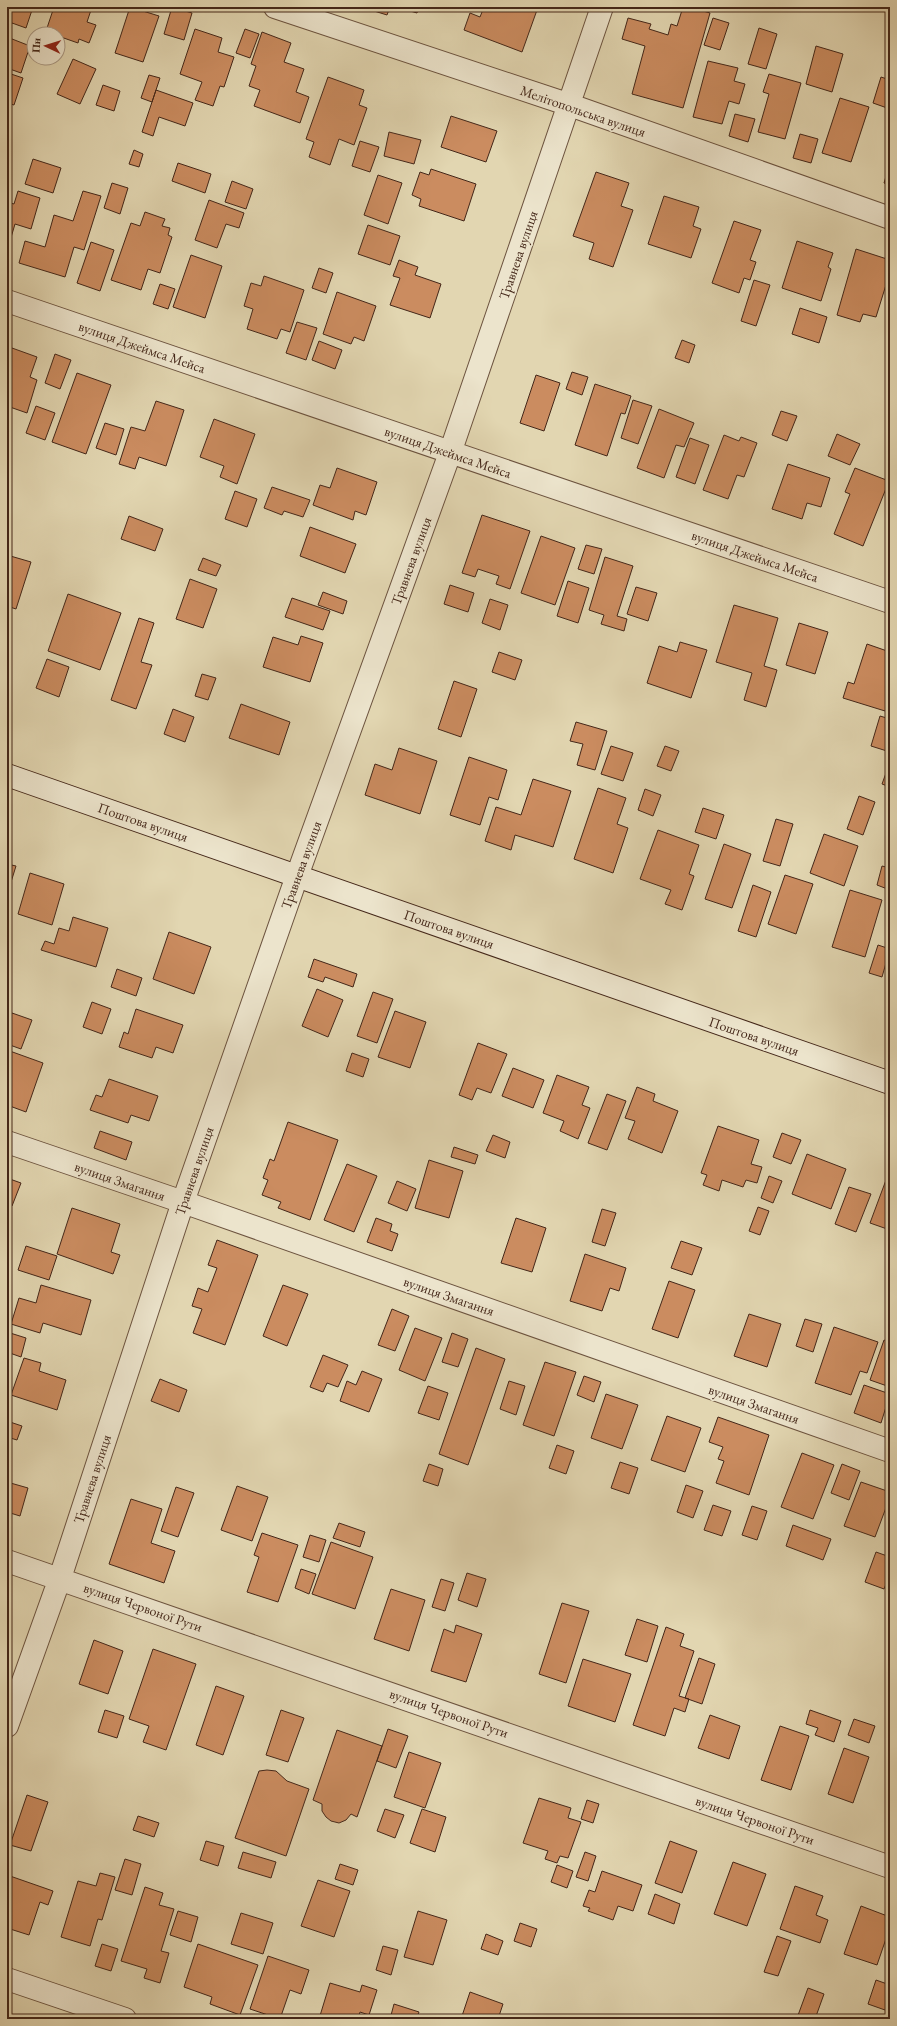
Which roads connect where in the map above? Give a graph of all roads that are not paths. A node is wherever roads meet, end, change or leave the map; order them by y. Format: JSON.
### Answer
{"nodes":[{"id":1,"x":275,"y":7,"type":"edge"},
{"id":2,"x":602,"y":7,"type":"edge"},
{"id":3,"x":570,"y":105,"type":"junction"},
{"id":4,"x":890,"y":218,"type":"edge"},
{"id":5,"x":7,"y":301,"type":"edge"},
{"id":6,"x":450,"y":453,"type":"junction"},
{"id":7,"x":890,"y":602,"type":"edge"},
{"id":8,"x":7,"y":775,"type":"edge"},
{"id":9,"x":297,"y":876,"type":"junction"},
{"id":10,"x":890,"y":1083,"type":"edge"},
{"id":11,"x":7,"y":1142,"type":"edge"},
{"id":12,"x":183,"y":1202,"type":"junction"},
{"id":13,"x":890,"y":1451,"type":"edge"},
{"id":14,"x":7,"y":1561,"type":"edge"},
{"id":15,"x":60,"y":1578,"type":"junction"},
{"id":16,"x":7,"y":1726,"type":"edge"},
{"id":17,"x":890,"y":1867,"type":"edge"},
{"id":18,"x":7,"y":1979,"type":"edge"},
{"id":19,"x":125,"y":2019,"type":"edge"}],
"edges":[{"from":1,"to":3,"type":"street","name":"Мелітопольська вулиця"},
{"from":2,"to":3,"type":"street","name":"Травнева вулиця"},
{"from":3,"to":4,"type":"street","name":"Мелітопольська вулиця"},
{"from":3,"to":6,"type":"street","name":"Травнева вулиця"},
{"from":5,"to":6,"type":"street","name":"вулиця Джеймса Мейса"},
{"from":6,"to":7,"type":"street","name":"вулиця Джеймса Мейса"},
{"from":6,"to":9,"type":"street","name":"Травнева вулиця"},
{"from":8,"to":9,"type":"street","name":"Поштова вулиця"},
{"from":9,"to":10,"type":"street","name":"Поштова вулиця"},
{"from":9,"to":12,"type":"street","name":"Травнева вулиця"},
{"from":11,"to":12,"type":"street","name":"вулиця Змагання"},
{"from":12,"to":13,"type":"street","name":"вулиця Змагання"},
{"from":12,"to":15,"type":"street","name":"Травнева вулиця"},
{"from":14,"to":15,"type":"street","name":"вулиця Червоної Рути"},
{"from":15,"to":16,"type":"street","name":"Травнева вулиця"},
{"from":15,"to":17,"type":"street","name":"вулиця Червоної Рути"},
{"from":18,"to":19,"type":"street"}]}
